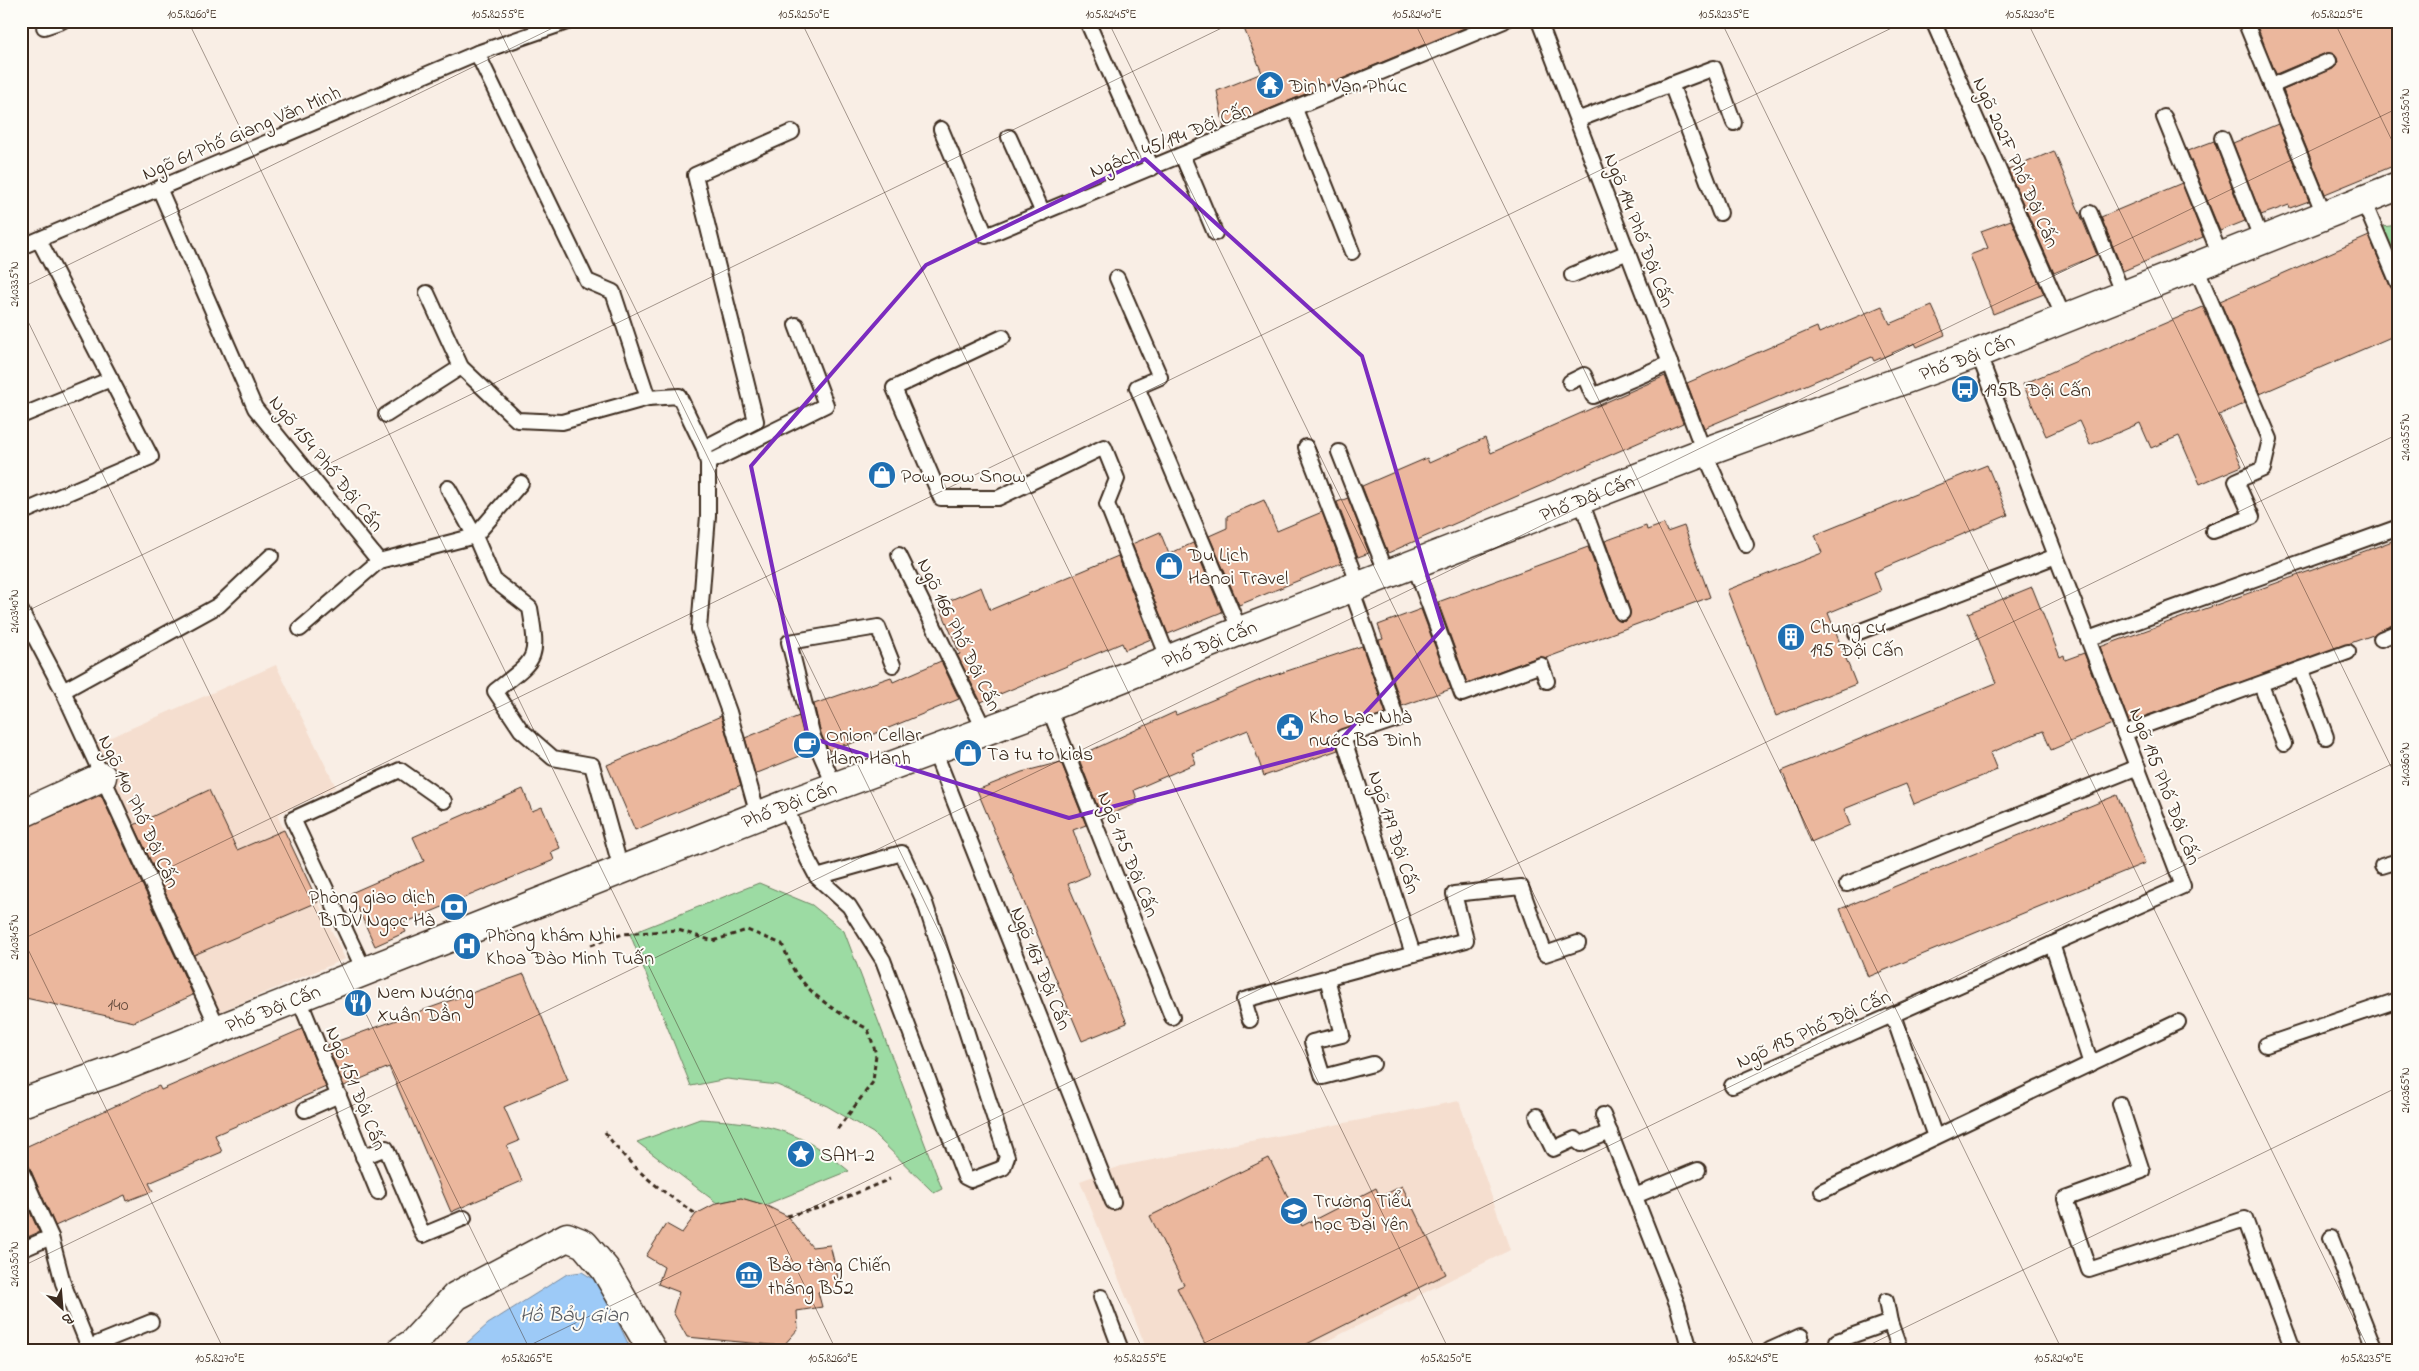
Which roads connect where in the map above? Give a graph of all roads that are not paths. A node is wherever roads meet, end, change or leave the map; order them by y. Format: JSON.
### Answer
{"nodes":[{"id":1,"x":62,"y":21,"type":"edge"},
{"id":2,"x":570,"y":21,"type":"edge"},
{"id":3,"x":1087,"y":21,"type":"edge"},
{"id":4,"x":1504,"y":21,"type":"edge"},
{"id":5,"x":1539,"y":21,"type":"edge"},
{"id":6,"x":1933,"y":21,"type":"edge"},
{"id":7,"x":2245,"y":21,"type":"edge"},
{"id":8,"x":44,"y":28,"type":"dead end"},
{"id":9,"x":478,"y":53,"type":"junction"},
{"id":10,"x":2329,"y":61,"type":"dead end"},
{"id":11,"x":1671,"y":84,"type":"junction"},
{"id":12,"x":2271,"y":86,"type":"junction"},
{"id":13,"x":1295,"y":109,"type":"junction"},
{"id":14,"x":2164,"y":117,"type":"dead end"},
{"id":15,"x":1577,"y":120,"type":"junction"},
{"id":16,"x":1734,"y":123,"type":"dead end"},
{"id":17,"x":941,"y":129,"type":"dead end"},
{"id":18,"x":792,"y":132,"type":"dead end"},
{"id":19,"x":1009,"y":137,"type":"dead end"},
{"id":20,"x":2222,"y":138,"type":"dead end"},
{"id":21,"x":1182,"y":155,"type":"junction"},
{"id":22,"x":1152,"y":168,"type":"junction"},
{"id":23,"x":2398,"y":186,"type":"edge"},
{"id":24,"x":159,"y":188,"type":"junction"},
{"id":25,"x":2363,"y":200,"type":"junction"},
{"id":26,"x":1043,"y":213,"type":"junction"},
{"id":27,"x":1720,"y":213,"type":"dead end"},
{"id":28,"x":2090,"y":213,"type":"dead end"},
{"id":29,"x":2324,"y":214,"type":"junction"},
{"id":30,"x":1215,"y":233,"type":"dead end"},
{"id":31,"x":2261,"y":238,"type":"junction"},
{"id":32,"x":39,"y":240,"type":"junction"},
{"id":33,"x":21,"y":247,"type":"edge"},
{"id":34,"x":1352,"y":252,"type":"dead end"},
{"id":35,"x":1628,"y":252,"type":"junction"},
{"id":36,"x":2220,"y":255,"type":"junction"},
{"id":37,"x":2195,"y":265,"type":"junction"},
{"id":38,"x":1572,"y":275,"type":"dead end"},
{"id":39,"x":1118,"y":278,"type":"dead end"},
{"id":40,"x":2398,"y":283,"type":"edge"},
{"id":41,"x":427,"y":294,"type":"dead end"},
{"id":42,"x":2123,"y":295,"type":"junction"},
{"id":43,"x":2064,"y":318,"type":"junction"},
{"id":44,"x":796,"y":325,"type":"dead end"},
{"id":45,"x":1003,"y":337,"type":"dead end"},
{"id":46,"x":1978,"y":353,"type":"junction"},
{"id":47,"x":1670,"y":363,"type":"junction"},
{"id":48,"x":462,"y":367,"type":"junction"},
{"id":49,"x":111,"y":379,"type":"junction"},
{"id":50,"x":1570,"y":382,"type":"dead end"},
{"id":51,"x":648,"y":398,"type":"junction"},
{"id":52,"x":386,"y":415,"type":"dead end"},
{"id":53,"x":21,"y":416,"type":"edge"},
{"id":54,"x":1306,"y":447,"type":"dead end"},
{"id":55,"x":704,"y":448,"type":"junction"},
{"id":56,"x":1339,"y":452,"type":"dead end"},
{"id":57,"x":1704,"y":452,"type":"junction"},
{"id":58,"x":708,"y":463,"type":"junction"},
{"id":59,"x":521,"y":483,"type":"dead end"},
{"id":60,"x":448,"y":488,"type":"dead end"},
{"id":61,"x":1581,"y":501,"type":"junction"},
{"id":62,"x":21,"y":513,"type":"edge"},
{"id":63,"x":2396,"y":528,"type":"dead end"},
{"id":64,"x":2213,"y":531,"type":"dead end"},
{"id":65,"x":475,"y":536,"type":"junction"},
{"id":66,"x":1746,"y":545,"type":"dead end"},
{"id":67,"x":899,"y":555,"type":"dead end"},
{"id":68,"x":270,"y":556,"type":"dead end"},
{"id":69,"x":2056,"y":556,"type":"junction"},
{"id":70,"x":379,"y":561,"type":"junction"},
{"id":71,"x":1414,"y":564,"type":"junction"},
{"id":72,"x":1387,"y":574,"type":"junction"},
{"id":73,"x":1355,"y":587,"type":"junction"},
{"id":74,"x":21,"y":611,"type":"edge"},
{"id":75,"x":1622,"y":613,"type":"dead end"},
{"id":76,"x":300,"y":629,"type":"dead end"},
{"id":77,"x":1240,"y":631,"type":"junction"},
{"id":78,"x":2398,"y":632,"type":"edge"},
{"id":79,"x":1856,"y":633,"type":"dead end"},
{"id":80,"x":2088,"y":639,"type":"junction"},
{"id":81,"x":2381,"y":639,"type":"dead end"},
{"id":82,"x":2348,"y":652,"type":"dead end"},
{"id":83,"x":1169,"y":660,"type":"junction"},
{"id":84,"x":893,"y":665,"type":"dead end"},
{"id":85,"x":2300,"y":670,"type":"junction"},
{"id":86,"x":1547,"y":681,"type":"dead end"},
{"id":87,"x":2261,"y":685,"type":"junction"},
{"id":88,"x":63,"y":691,"type":"junction"},
{"id":89,"x":1048,"y":706,"type":"junction"},
{"id":90,"x":985,"y":731,"type":"junction"},
{"id":91,"x":2124,"y":733,"type":"junction"},
{"id":92,"x":2326,"y":737,"type":"dead end"},
{"id":93,"x":2284,"y":744,"type":"dead end"},
{"id":94,"x":934,"y":750,"type":"junction"},
{"id":95,"x":2138,"y":767,"type":"junction"},
{"id":96,"x":102,"y":777,"type":"junction"},
{"id":97,"x":835,"y":787,"type":"junction"},
{"id":98,"x":444,"y":802,"type":"dead end"},
{"id":99,"x":785,"y":805,"type":"junction"},
{"id":100,"x":21,"y":814,"type":"edge"},
{"id":101,"x":758,"y":816,"type":"junction"},
{"id":102,"x":2398,"y":861,"type":"edge"},
{"id":103,"x":2382,"y":866,"type":"dead end"},
{"id":104,"x":620,"y":869,"type":"junction"},
{"id":105,"x":817,"y":877,"type":"junction"},
{"id":106,"x":1847,"y":884,"type":"dead end"},
{"id":107,"x":1578,"y":943,"type":"dead end"},
{"id":108,"x":2052,"y":944,"type":"junction"},
{"id":109,"x":1413,"y":954,"type":"junction"},
{"id":110,"x":365,"y":972,"type":"junction"},
{"id":111,"x":1327,"y":978,"type":"junction"},
{"id":112,"x":299,"y":999,"type":"junction"},
{"id":113,"x":2398,"y":1000,"type":"edge"},
{"id":114,"x":1893,"y":1015,"type":"junction"},
{"id":115,"x":1172,"y":1017,"type":"dead end"},
{"id":116,"x":1250,"y":1020,"type":"dead end"},
{"id":117,"x":2178,"y":1022,"type":"dead end"},
{"id":118,"x":220,"y":1030,"type":"junction"},
{"id":119,"x":2266,"y":1045,"type":"dead end"},
{"id":120,"x":1372,"y":1064,"type":"dead end"},
{"id":121,"x":2092,"y":1064,"type":"junction"},
{"id":122,"x":1732,"y":1086,"type":"dead end"},
{"id":123,"x":339,"y":1095,"type":"junction"},
{"id":124,"x":21,"y":1103,"type":"edge"},
{"id":125,"x":2120,"y":1104,"type":"dead end"},
{"id":126,"x":305,"y":1110,"type":"dead end"},
{"id":127,"x":1604,"y":1115,"type":"dead end"},
{"id":128,"x":1537,"y":1116,"type":"dead end"},
{"id":129,"x":1610,"y":1132,"type":"junction"},
{"id":130,"x":1936,"y":1138,"type":"junction"},
{"id":131,"x":363,"y":1158,"type":"junction"},
{"id":132,"x":21,"y":1170,"type":"edge"},
{"id":133,"x":1698,"y":1170,"type":"dead end"},
{"id":134,"x":378,"y":1192,"type":"dead end"},
{"id":135,"x":1822,"y":1192,"type":"dead end"},
{"id":136,"x":1635,"y":1196,"type":"junction"},
{"id":137,"x":1113,"y":1202,"type":"dead end"},
{"id":138,"x":464,"y":1218,"type":"dead end"},
{"id":139,"x":51,"y":1237,"type":"junction"},
{"id":140,"x":2331,"y":1238,"type":"dead end"},
{"id":141,"x":21,"y":1250,"type":"edge"},
{"id":142,"x":1101,"y":1297,"type":"dead end"},
{"id":143,"x":1886,"y":1301,"type":"dead end"},
{"id":144,"x":151,"y":1322,"type":"dead end"},
{"id":145,"x":1890,"y":1322,"type":"junction"},
{"id":146,"x":1801,"y":1336,"type":"dead end"},
{"id":147,"x":90,"y":1349,"type":"edge"},
{"id":148,"x":402,"y":1350,"type":"edge"},
{"id":149,"x":652,"y":1350,"type":"edge"},
{"id":150,"x":1121,"y":1350,"type":"edge"},
{"id":151,"x":1690,"y":1350,"type":"edge"},
{"id":152,"x":1770,"y":1350,"type":"edge"},
{"id":153,"x":1840,"y":1350,"type":"edge"},
{"id":154,"x":1900,"y":1350,"type":"edge"},
{"id":155,"x":2294,"y":1350,"type":"edge"},
{"id":156,"x":2375,"y":1350,"type":"edge"}],
"edges":[{"from":1,"to":8,"type":"lane"},
{"from":2,"to":9,"type":"lane","name":"Ngõ 61 Phố Giang Văn Minh"},
{"from":3,"to":22,"type":"lane"},
{"from":4,"to":13,"type":"lane","name":"Ngách 45/194 Đội Cấn"},
{"from":5,"to":15,"type":"lane","name":"Ngõ 194 Phố Đội Cấn"},
{"from":6,"to":43,"type":"lane","name":"Ngõ 202F Phố Đội Cấn"},
{"from":7,"to":12,"type":"lane"},
{"from":9,"to":24,"type":"lane","name":"Ngõ 61 Phố Giang Văn Minh"},
{"from":9,"to":51,"type":"lane"},
{"from":10,"to":12,"type":"lane"},
{"from":11,"to":15,"type":"lane"},
{"from":11,"to":16,"type":"lane"},
{"from":11,"to":27,"type":"lane"},
{"from":12,"to":29,"type":"lane"},
{"from":13,"to":21,"type":"lane","name":"Ngách 45/194 Đội Cấn"},
{"from":13,"to":34,"type":"lane"},
{"from":14,"to":36,"type":"lane"},
{"from":15,"to":35,"type":"lane","name":"Ngõ 194 Phố Đội Cấn"},
{"from":17,"to":26,"type":"lane","name":"Ngách 45/194 Đội Cấn"},
{"from":18,"to":55,"type":"lane"},
{"from":19,"to":26,"type":"lane"},
{"from":20,"to":31,"type":"lane"},
{"from":21,"to":22,"type":"lane","name":"Ngách 45/194 Đội Cấn"},
{"from":21,"to":30,"type":"lane"},
{"from":22,"to":26,"type":"lane","name":"Ngách 45/194 Đội Cấn"},
{"from":23,"to":25,"type":"street","name":"Phố Đội Cấn"},
{"from":24,"to":32,"type":"lane","name":"Ngõ 61 Phố Giang Văn Minh"},
{"from":24,"to":70,"type":"lane","name":"Ngõ 154 Phố Đội Cấn"},
{"from":25,"to":29,"type":"street","name":"Phố Đội Cấn"},
{"from":25,"to":40,"type":"lane"},
{"from":28,"to":42,"type":"lane"},
{"from":29,"to":31,"type":"street","name":"Phố Đội Cấn"},
{"from":31,"to":36,"type":"street","name":"Phố Đội Cấn"},
{"from":32,"to":33,"type":"lane","name":"Ngõ 61 Phố Giang Văn Minh"},
{"from":32,"to":49,"type":"lane"},
{"from":35,"to":38,"type":"lane"},
{"from":35,"to":47,"type":"lane","name":"Ngõ 194 Phố Đội Cấn"},
{"from":36,"to":37,"type":"street","name":"Phố Đội Cấn"},
{"from":37,"to":42,"type":"street","name":"Phố Đội Cấn"},
{"from":37,"to":64,"type":"lane"},
{"from":39,"to":77,"type":"lane"},
{"from":41,"to":48,"type":"lane"},
{"from":42,"to":43,"type":"street","name":"Phố Đội Cấn"},
{"from":43,"to":46,"type":"street","name":"Phố Đội Cấn"},
{"from":44,"to":58,"type":"lane"},
{"from":45,"to":83,"type":"lane"},
{"from":46,"to":57,"type":"street","name":"Phố Đội Cấn"},
{"from":46,"to":69,"type":"lane","name":"Ngõ 195 Phố Đội Cấn"},
{"from":47,"to":50,"type":"lane"},
{"from":47,"to":57,"type":"lane","name":"Ngõ 194 Phố Đội Cấn"},
{"from":48,"to":51,"type":"lane"},
{"from":48,"to":52,"type":"lane"},
{"from":49,"to":53,"type":"lane"},
{"from":49,"to":62,"type":"lane"},
{"from":51,"to":55,"type":"lane"},
{"from":54,"to":73,"type":"lane"},
{"from":55,"to":58,"type":"lane"},
{"from":56,"to":72,"type":"lane"},
{"from":57,"to":61,"type":"street","name":"Phố Đội Cấn"},
{"from":57,"to":66,"type":"lane","name":"Ngõ 194 Phố Đội Cấn"},
{"from":58,"to":101,"type":"lane"},
{"from":59,"to":65,"type":"lane"},
{"from":60,"to":65,"type":"lane"},
{"from":61,"to":71,"type":"street","name":"Phố Đội Cấn"},
{"from":61,"to":75,"type":"lane"},
{"from":63,"to":80,"type":"lane"},
{"from":65,"to":70,"type":"lane","name":"Ngõ 154 Phố Đội Cấn"},
{"from":65,"to":104,"type":"lane"},
{"from":67,"to":90,"type":"lane","name":"Ngõ 166 Phố Đội Cấn"},
{"from":68,"to":88,"type":"lane"},
{"from":69,"to":79,"type":"lane"},
{"from":69,"to":80,"type":"lane","name":"Ngõ 195 Phố Đội Cấn"},
{"from":70,"to":76,"type":"lane"},
{"from":71,"to":72,"type":"street","name":"Phố Đội Cấn"},
{"from":71,"to":86,"type":"lane"},
{"from":72,"to":73,"type":"street","name":"Phố Đội Cấn"},
{"from":73,"to":77,"type":"street","name":"Phố Đội Cấn"},
{"from":73,"to":109,"type":"lane","name":"Ngõ 179 Đội Cấn"},
{"from":74,"to":88,"type":"lane","name":"Ngõ 140 Phố Đội Cấn"},
{"from":77,"to":83,"type":"street","name":"Phố Đội Cấn"},
{"from":78,"to":81,"type":"lane"},
{"from":80,"to":91,"type":"lane","name":"Ngõ 195 Phố Đội Cấn"},
{"from":82,"to":85,"type":"lane"},
{"from":83,"to":89,"type":"street","name":"Phố Đội Cấn"},
{"from":84,"to":97,"type":"lane"},
{"from":85,"to":87,"type":"lane"},
{"from":85,"to":92,"type":"lane"},
{"from":87,"to":91,"type":"lane"},
{"from":87,"to":93,"type":"lane"},
{"from":88,"to":96,"type":"lane","name":"Ngõ 140 Phố Đội Cấn"},
{"from":89,"to":90,"type":"street","name":"Phố Đội Cấn"},
{"from":89,"to":115,"type":"lane","name":"Ngõ 175 Đội Cấn"},
{"from":90,"to":94,"type":"street","name":"Phố Đội Cấn"},
{"from":91,"to":95,"type":"lane","name":"Ngõ 195 Phố Đội Cấn"},
{"from":94,"to":97,"type":"street","name":"Phố Đội Cấn"},
{"from":94,"to":137,"type":"lane","name":"Ngõ 167 Đội Cấn"},
{"from":95,"to":106,"type":"lane"},
{"from":95,"to":108,"type":"lane","name":"Ngõ 195 Phố Đội Cấn"},
{"from":96,"to":100,"type":"street"},
{"from":96,"to":118,"type":"lane","name":"Ngõ 140 Phố Đội Cấn"},
{"from":97,"to":99,"type":"street","name":"Phố Đội Cấn"},
{"from":98,"to":110,"type":"lane"},
{"from":99,"to":101,"type":"street","name":"Phố Đội Cấn"},
{"from":99,"to":105,"type":"lane"},
{"from":101,"to":104,"type":"street","name":"Phố Đội Cấn"},
{"from":102,"to":103,"type":"lane"},
{"from":104,"to":110,"type":"street","name":"Phố Đội Cấn"},
{"from":105,"to":105,"type":"lane"},
{"from":107,"to":109,"type":"lane"},
{"from":108,"to":114,"type":"lane","name":"Ngõ 195 Phố Đội Cấn"},
{"from":108,"to":121,"type":"lane"},
{"from":109,"to":111,"type":"lane"},
{"from":110,"to":112,"type":"street","name":"Phố Đội Cấn"},
{"from":111,"to":116,"type":"lane"},
{"from":111,"to":120,"type":"lane"},
{"from":112,"to":118,"type":"street","name":"Phố Đội Cấn"},
{"from":112,"to":123,"type":"lane","name":"Ngõ 151 Đội Cấn"},
{"from":113,"to":119,"type":"lane"},
{"from":114,"to":122,"type":"lane","name":"Ngõ 195 Phố Đội Cấn"},
{"from":114,"to":130,"type":"lane"},
{"from":117,"to":121,"type":"lane"},
{"from":118,"to":124,"type":"street","name":"Phố Đội Cấn"},
{"from":121,"to":130,"type":"lane"},
{"from":123,"to":126,"type":"lane"},
{"from":123,"to":131,"type":"lane","name":"Ngõ 151 Đội Cấn"},
{"from":125,"to":155,"type":"lane"},
{"from":127,"to":129,"type":"lane"},
{"from":128,"to":129,"type":"lane"},
{"from":129,"to":136,"type":"lane"},
{"from":130,"to":135,"type":"lane"},
{"from":131,"to":134,"type":"lane","name":"Ngõ 151 Đội Cấn"},
{"from":131,"to":138,"type":"lane"},
{"from":132,"to":139,"type":"lane"},
{"from":133,"to":136,"type":"lane"},
{"from":136,"to":151,"type":"lane"},
{"from":139,"to":141,"type":"lane"},
{"from":139,"to":147,"type":"lane"},
{"from":140,"to":156,"type":"lane"},
{"from":142,"to":150,"type":"lane"},
{"from":143,"to":145,"type":"lane"},
{"from":144,"to":147,"type":"lane"},
{"from":145,"to":153,"type":"lane"},
{"from":145,"to":154,"type":"lane"},
{"from":146,"to":152,"type":"lane"},
{"from":148,"to":149,"type":"street"}]}
